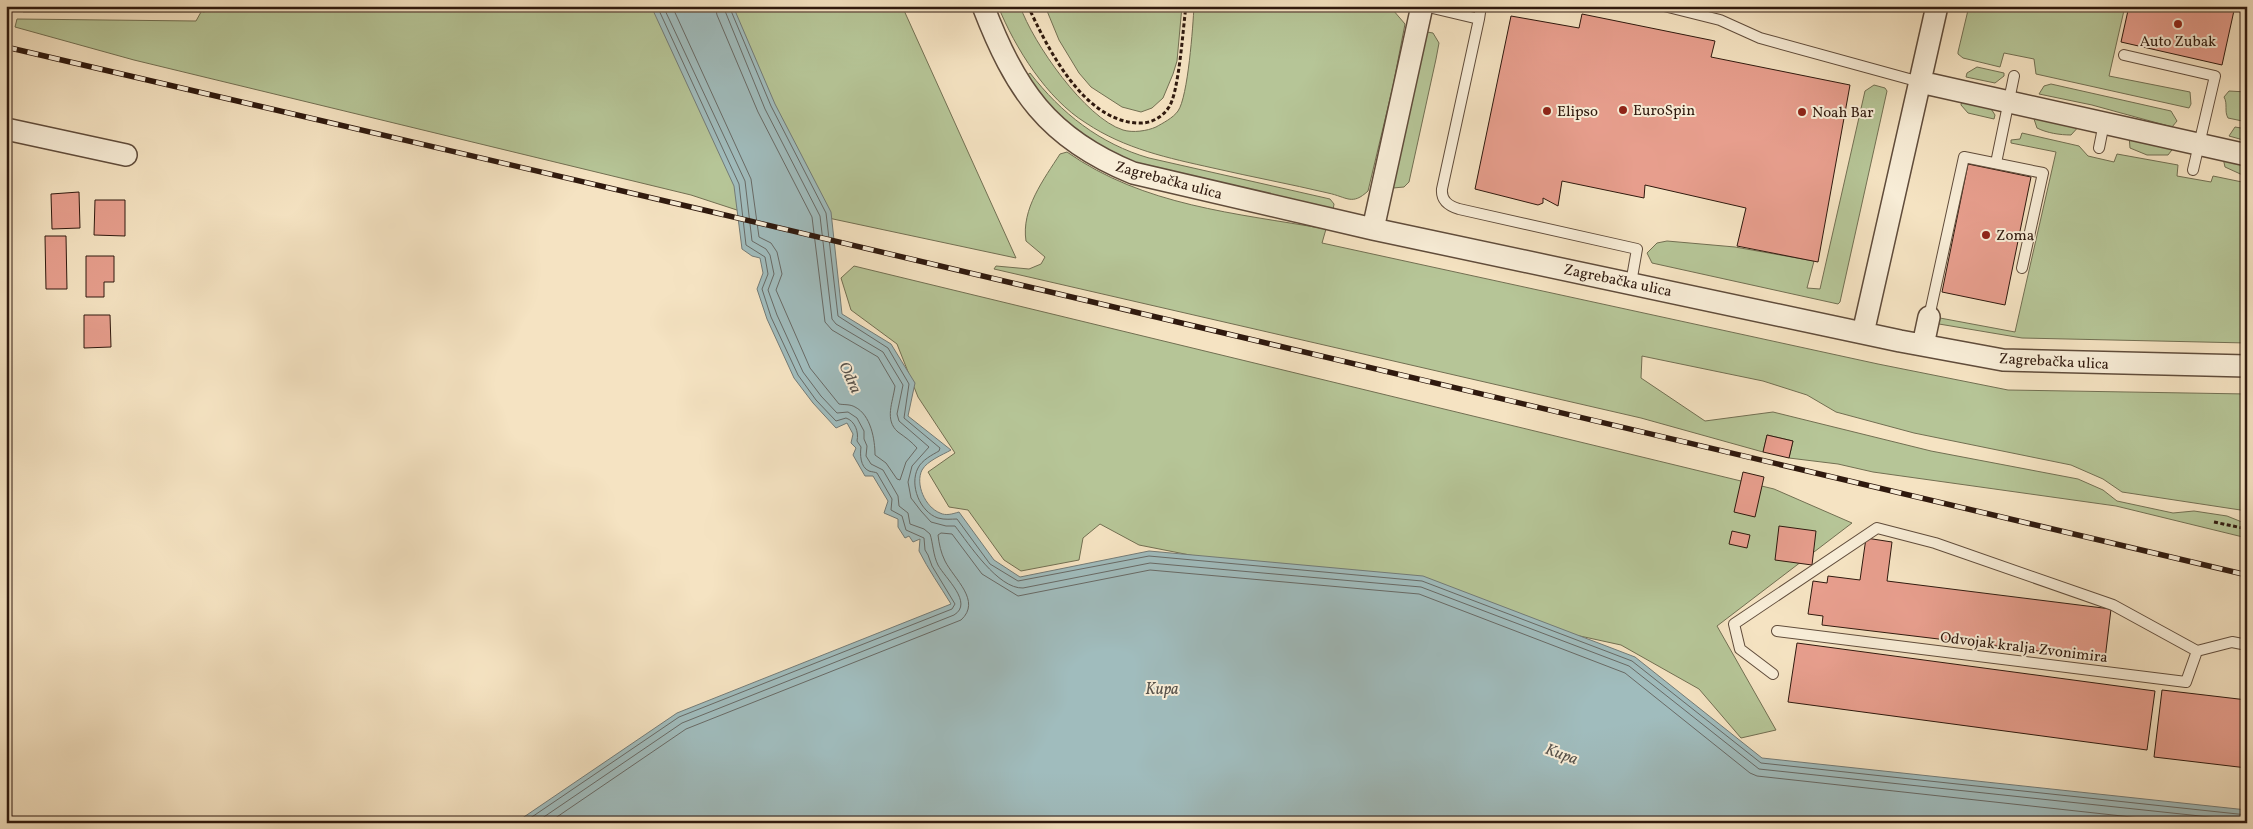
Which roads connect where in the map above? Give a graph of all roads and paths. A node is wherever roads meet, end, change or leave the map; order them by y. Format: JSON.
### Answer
{"nodes":[{"id":1,"x":982,"y":6,"type":"edge"},
{"id":2,"x":1028,"y":6,"type":"edge"},
{"id":3,"x":1186,"y":6,"type":"edge"},
{"id":4,"x":1423,"y":6,"type":"edge"},
{"id":5,"x":1482,"y":6,"type":"edge"},
{"id":6,"x":1664,"y":6,"type":"edge"},
{"id":7,"x":1937,"y":6,"type":"edge"},
{"id":8,"x":1479,"y":19,"type":"junction"},
{"id":9,"x":2124,"y":55,"type":"dead end"},
{"id":10,"x":2014,"y":76,"type":"dead end"},
{"id":11,"x":1920,"y":82,"type":"junction"},
{"id":12,"x":2009,"y":102,"type":"junction"},
{"id":13,"x":2104,"y":123,"type":"junction"},
{"id":14,"x":6,"y":129,"type":"edge"},
{"id":15,"x":2199,"y":144,"type":"junction"},
{"id":16,"x":2099,"y":148,"type":"dead end"},
{"id":17,"x":126,"y":155,"type":"dead end"},
{"id":18,"x":2247,"y":155,"type":"edge"},
{"id":19,"x":1996,"y":163,"type":"junction"},
{"id":20,"x":2193,"y":170,"type":"dead end"},
{"id":21,"x":1373,"y":229,"type":"junction"},
{"id":22,"x":2022,"y":268,"type":"dead end"},
{"id":23,"x":1631,"y":283,"type":"junction"},
{"id":24,"x":1929,"y":317,"type":"joint"},
{"id":25,"x":1863,"y":333,"type":"junction"},
{"id":26,"x":1923,"y":345,"type":"junction"},
{"id":27,"x":2247,"y":366,"type":"edge"},
{"id":28,"x":2214,"y":522,"type":"dead end"},
{"id":29,"x":2247,"y":528,"type":"edge"},
{"id":30,"x":1777,"y":631,"type":"dead end"},
{"id":31,"x":2247,"y":645,"type":"edge"},
{"id":32,"x":2197,"y":651,"type":"junction"},
{"id":33,"x":1773,"y":674,"type":"dead end"}],
"edges":[{"from":1,"to":21,"type":"street","name":"Zagrebačka ulica"},
{"from":2,"to":3,"type":"path"},
{"from":4,"to":8,"type":"lane"},
{"from":4,"to":21,"type":"street"},
{"from":5,"to":8,"type":"lane"},
{"from":6,"to":11,"type":"lane"},
{"from":7,"to":11,"type":"street"},
{"from":8,"to":23,"type":"lane"},
{"from":9,"to":15,"type":"lane"},
{"from":10,"to":12,"type":"lane"},
{"from":11,"to":12,"type":"street"},
{"from":11,"to":25,"type":"street"},
{"from":12,"to":13,"type":"street"},
{"from":12,"to":19,"type":"lane"},
{"from":13,"to":15,"type":"street"},
{"from":13,"to":16,"type":"lane"},
{"from":14,"to":17,"type":"street"},
{"from":15,"to":18,"type":"street"},
{"from":15,"to":20,"type":"lane"},
{"from":19,"to":22,"type":"lane"},
{"from":19,"to":24,"type":"lane"},
{"from":21,"to":23,"type":"street","name":"Zagrebačka ulica"},
{"from":23,"to":25,"type":"street","name":"Zagrebačka ulica"},
{"from":24,"to":26,"type":"street"},
{"from":25,"to":26,"type":"street","name":"Zagrebačka ulica"},
{"from":26,"to":27,"type":"street","name":"Zagrebačka ulica"},
{"from":28,"to":29,"type":"path"},
{"from":30,"to":32,"type":"lane","name":"Odvojak kralja Zvonimira"},
{"from":31,"to":32,"type":"lane"},
{"from":32,"to":33,"type":"lane"}]}
